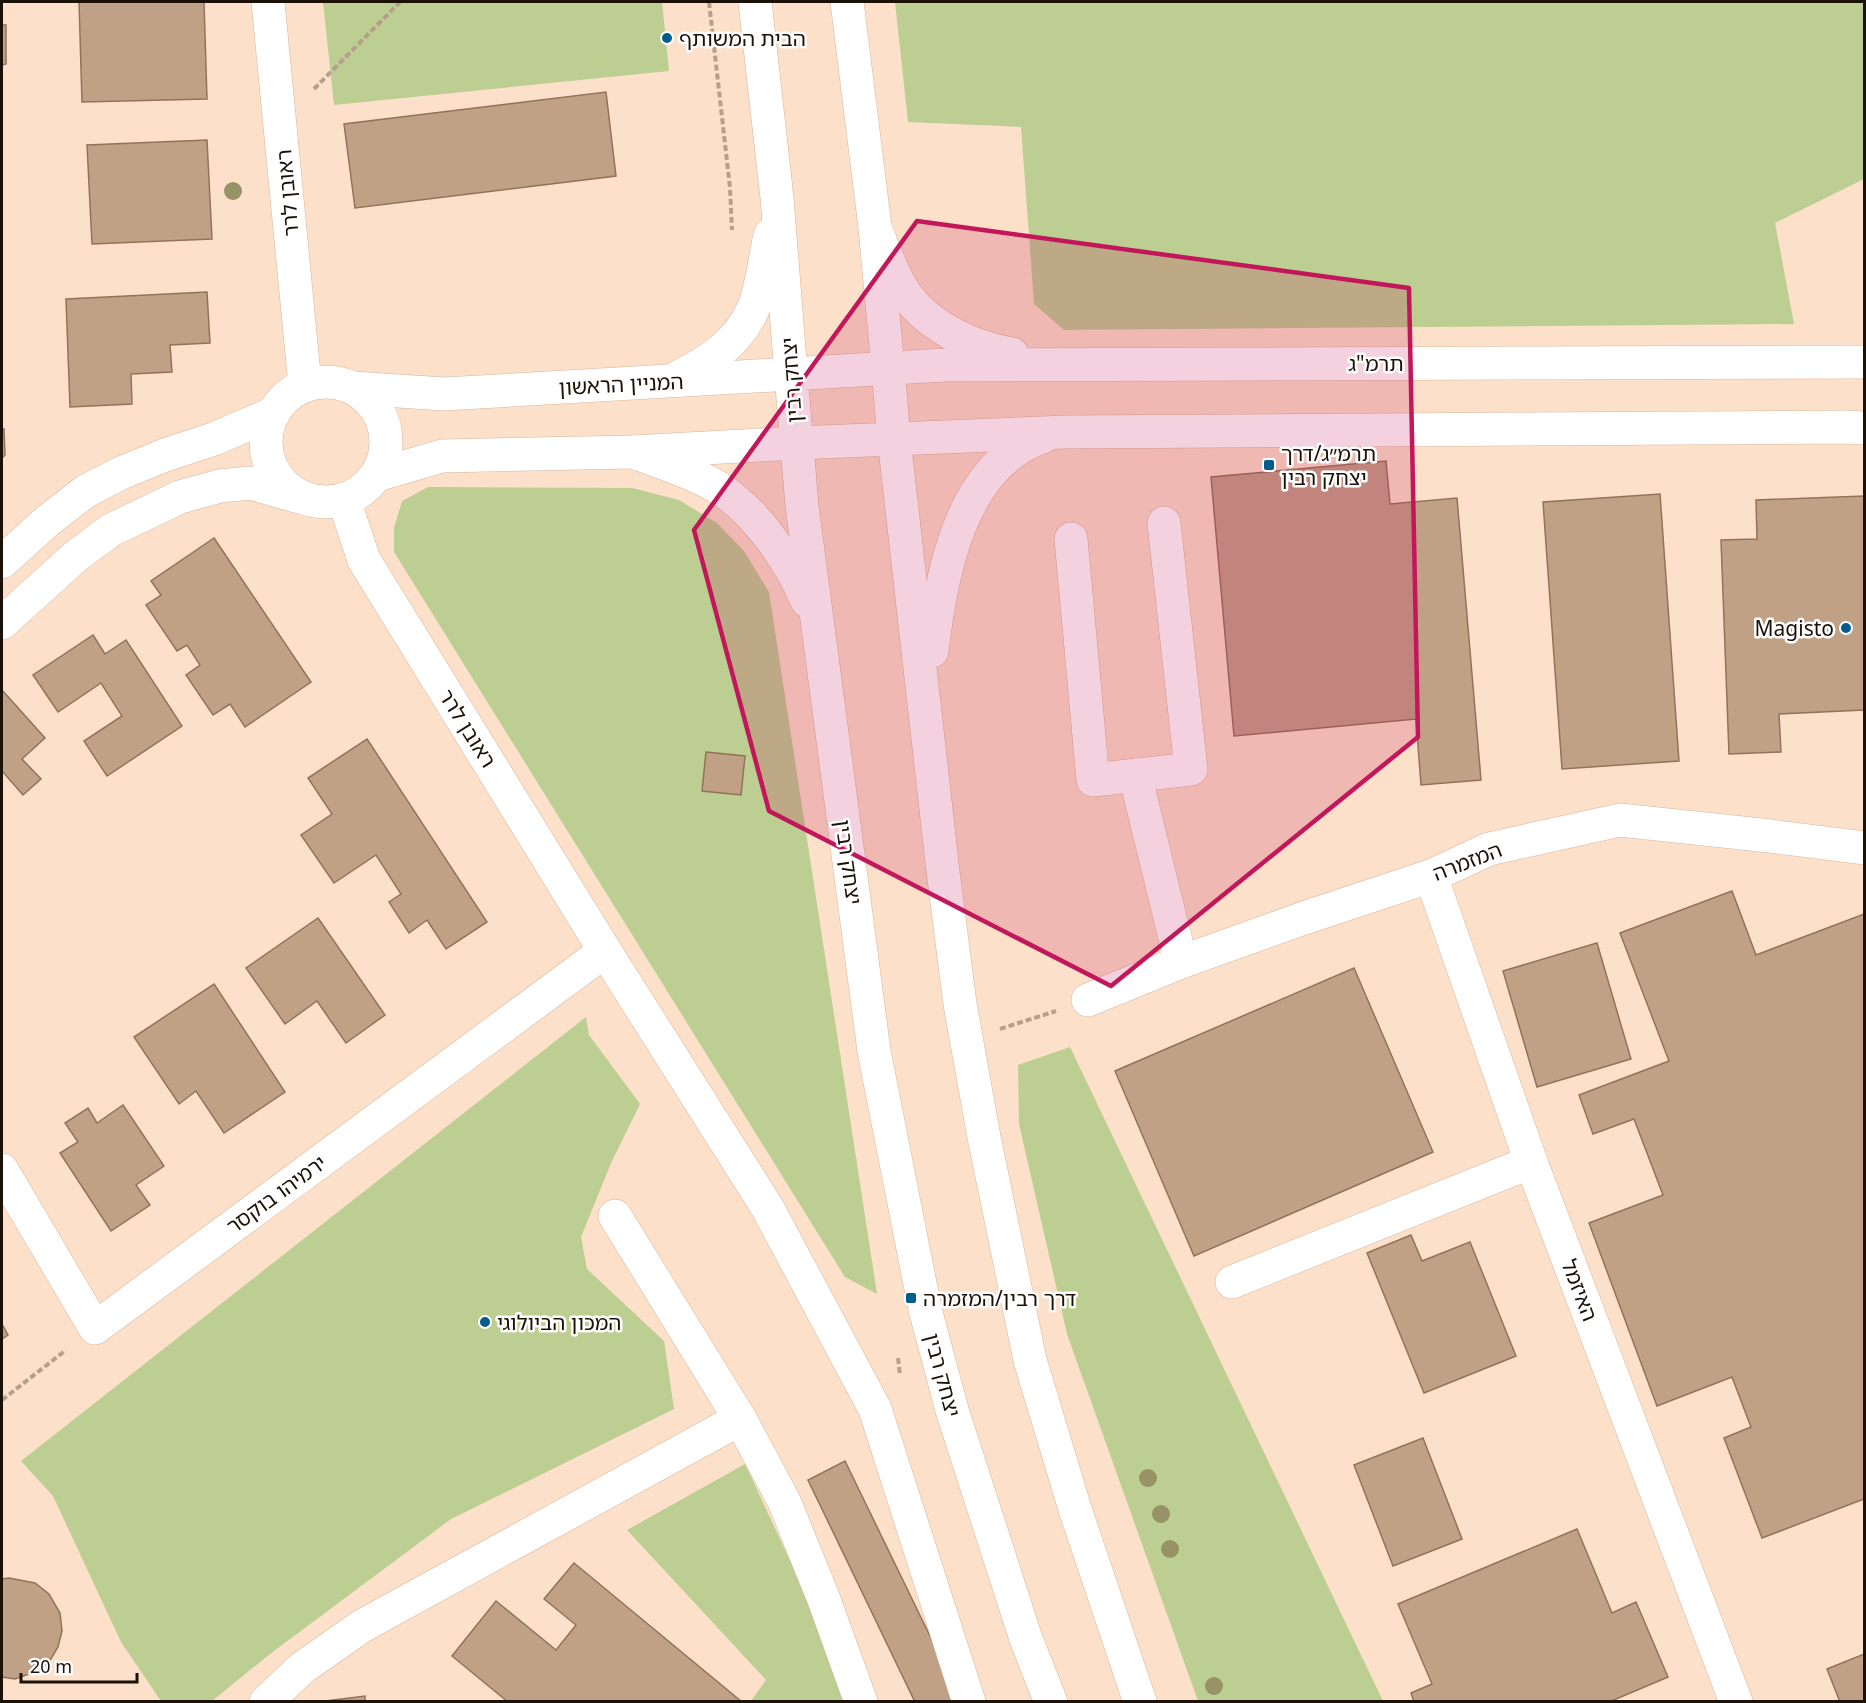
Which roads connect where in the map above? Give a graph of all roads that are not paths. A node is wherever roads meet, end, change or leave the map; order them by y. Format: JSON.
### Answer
{"nodes":[{"id":1,"x":268,"y":2,"type":"edge"},
{"id":2,"x":755,"y":2,"type":"edge"},
{"id":3,"x":847,"y":2,"type":"edge"},
{"id":4,"x":777,"y":198,"type":"junction"},
{"id":5,"x":875,"y":227,"type":"junction"},
{"id":6,"x":1864,"y":362,"type":"edge"},
{"id":7,"x":1089,"y":363,"type":"junction"},
{"id":8,"x":888,"y":368,"type":"junction"},
{"id":9,"x":791,"y":374,"type":"junction"},
{"id":10,"x":668,"y":381,"type":"junction"},
{"id":11,"x":304,"y":385,"type":"junction"},
{"id":12,"x":353,"y":388,"type":"junction"},
{"id":13,"x":274,"y":413,"type":"junction"},
{"id":14,"x":1864,"y":428,"type":"edge"},
{"id":15,"x":1066,"y":432,"type":"junction"},
{"id":16,"x":894,"y":438,"type":"junction"},
{"id":17,"x":796,"y":443,"type":"junction"},
{"id":18,"x":633,"y":452,"type":"junction"},
{"id":19,"x":377,"y":475,"type":"junction"},
{"id":20,"x":302,"y":498,"type":"junction"},
{"id":21,"x":344,"y":500,"type":"junction"},
{"id":22,"x":1164,"y":523,"type":"dead end"},
{"id":23,"x":1071,"y":539,"type":"dead end"},
{"id":24,"x":2,"y":562,"type":"edge"},
{"id":25,"x":2,"y":623,"type":"edge"},
{"id":26,"x":818,"y":627,"type":"junction"},
{"id":27,"x":928,"y":731,"type":"junction"},
{"id":28,"x":1135,"y":775,"type":"junction"},
{"id":29,"x":1864,"y":848,"type":"edge"},
{"id":30,"x":1431,"y":876,"type":"junction"},
{"id":31,"x":605,"y":951,"type":"junction"},
{"id":32,"x":1181,"y":962,"type":"junction"},
{"id":33,"x":1088,"y":1000,"type":"road end"},
{"id":34,"x":1531,"y":1162,"type":"junction"},
{"id":35,"x":2,"y":1170,"type":"edge"},
{"id":36,"x":615,"y":1216,"type":"dead end"},
{"id":37,"x":1232,"y":1282,"type":"dead end"},
{"id":38,"x":740,"y":1419,"type":"junction"},
{"id":39,"x":266,"y":1701,"type":"edge"},
{"id":40,"x":861,"y":1701,"type":"edge"},
{"id":41,"x":969,"y":1701,"type":"edge"},
{"id":42,"x":1051,"y":1701,"type":"edge"},
{"id":43,"x":1140,"y":1701,"type":"edge"},
{"id":44,"x":1736,"y":1701,"type":"edge"}],
"edges":[{"from":1,"to":11,"type":"street","name":"ראובן לרר"},
{"from":2,"to":4,"type":"street","name":"יצחק רבין"},
{"from":3,"to":5,"type":"street"},
{"from":4,"to":9,"type":"street","name":"יצחק רבין"},
{"from":4,"to":10,"type":"street"},
{"from":5,"to":7,"type":"street"},
{"from":5,"to":8,"type":"street"},
{"from":6,"to":7,"type":"street","name":"תרמ\"ג"},
{"from":7,"to":8,"type":"street","name":"תרמ\"ג"},
{"from":8,"to":9,"type":"street","name":"המניין הראשון"},
{"from":8,"to":16,"type":"street"},
{"from":9,"to":10,"type":"street","name":"המניין הראשון"},
{"from":9,"to":17,"type":"street","name":"יצחק רבין"},
{"from":10,"to":12,"type":"street","name":"המניין הראשון"},
{"from":11,"to":12,"type":"street"},
{"from":11,"to":13,"type":"street"},
{"from":12,"to":19,"type":"street"},
{"from":13,"to":20,"type":"street"},
{"from":13,"to":24,"type":"street"},
{"from":14,"to":15,"type":"street"},
{"from":15,"to":16,"type":"street"},
{"from":15,"to":27,"type":"street"},
{"from":16,"to":17,"type":"street"},
{"from":16,"to":27,"type":"street"},
{"from":17,"to":18,"type":"street"},
{"from":17,"to":26,"type":"street","name":"יצחק רבין"},
{"from":18,"to":19,"type":"street"},
{"from":18,"to":26,"type":"street"},
{"from":19,"to":21,"type":"street"},
{"from":20,"to":21,"type":"street"},
{"from":20,"to":25,"type":"street"},
{"from":21,"to":31,"type":"street","name":"ראובן לרר"},
{"from":22,"to":28,"type":"street"},
{"from":23,"to":28,"type":"street"},
{"from":26,"to":42,"type":"street","name":"יצחק רבין"},
{"from":27,"to":43,"type":"street"},
{"from":28,"to":32,"type":"street"},
{"from":29,"to":30,"type":"street","name":"המזמרה"},
{"from":30,"to":32,"type":"street","name":"המזמרה"},
{"from":30,"to":34,"type":"street","name":"האיזמל"},
{"from":31,"to":35,"type":"street","name":"ירמיהו בוקסר"},
{"from":31,"to":41,"type":"street","name":"ראובן לרר"},
{"from":32,"to":33,"type":"street","name":"המזמרה"},
{"from":34,"to":37,"type":"street"},
{"from":34,"to":44,"type":"street","name":"האיזמל"},
{"from":36,"to":38,"type":"street"},
{"from":38,"to":39,"type":"street"},
{"from":38,"to":40,"type":"street"}]}
